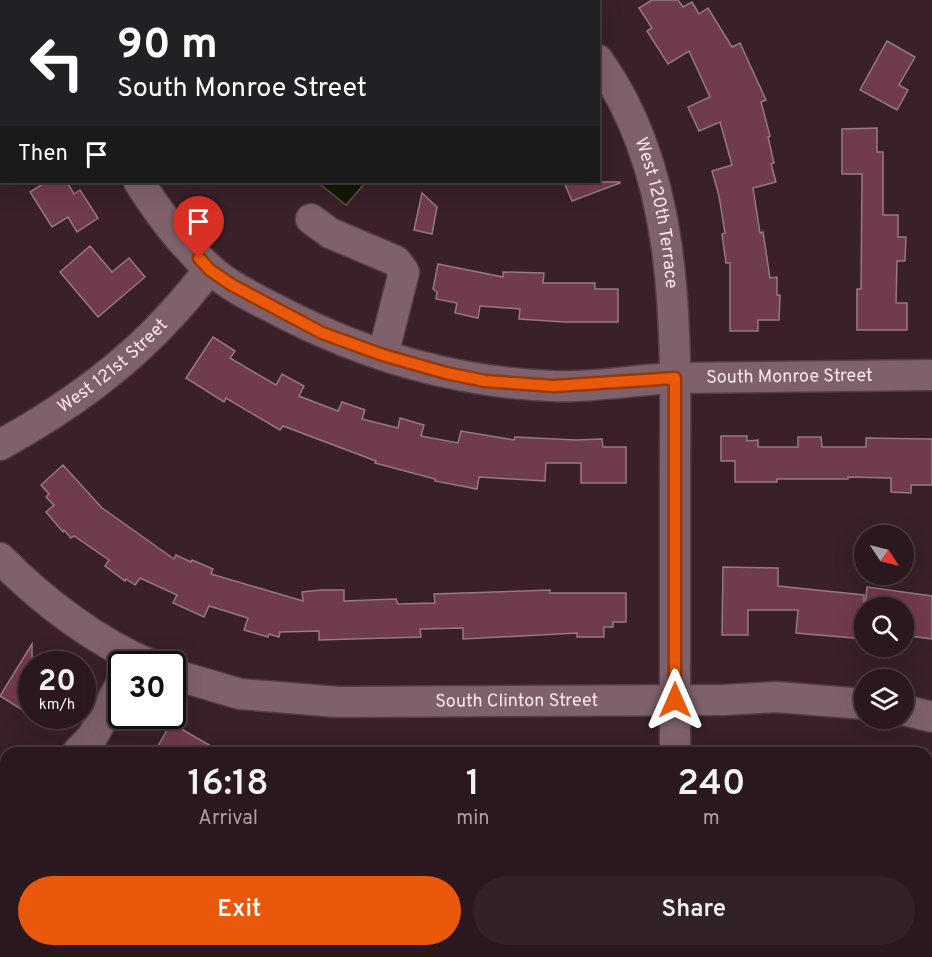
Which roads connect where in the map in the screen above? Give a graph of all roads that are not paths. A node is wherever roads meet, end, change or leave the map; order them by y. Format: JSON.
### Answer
{"nodes":[{"id":1,"x":600,"y":63,"type":"edge"},
{"id":2,"x":140,"y":183,"type":"edge"},
{"id":3,"x":311,"y":219,"type":"dead end"},
{"id":4,"x":210,"y":270,"type":"junction"},
{"id":5,"x":383,"y":355,"type":"junction"},
{"id":6,"x":932,"y":375,"type":"edge"},
{"id":7,"x":675,"y":378,"type":"junction"},
{"id":8,"x":0,"y":445,"type":"edge"},
{"id":9,"x":0,"y":558,"type":"edge"},
{"id":10,"x":114,"y":651,"type":"edge"},
{"id":11,"x":186,"y":678,"type":"edge"},
{"id":12,"x":675,"y":700,"type":"junction"},
{"id":13,"x":854,"y":703,"type":"edge"},
{"id":14,"x":108,"y":711,"type":"edge"},
{"id":15,"x":914,"y":713,"type":"edge"},
{"id":16,"x":932,"y":717,"type":"edge"},
{"id":17,"x":83,"y":747,"type":"edge"},
{"id":18,"x":675,"y":747,"type":"edge"}],
"edges":[{"from":1,"to":7,"type":"street","name":"West 120th Terrace"},
{"from":2,"to":4,"type":"street","name":"South Monroe Street"},
{"from":3,"to":5,"type":"street"},
{"from":4,"to":5,"type":"street","name":"South Monroe Street"},
{"from":4,"to":8,"type":"street","name":"West 121st Street"},
{"from":5,"to":7,"type":"street","name":"South Monroe Street"},
{"from":6,"to":7,"type":"street","name":"South Monroe Street"},
{"from":7,"to":12,"type":"street","name":"West 120th Terrace"},
{"from":9,"to":10,"type":"street"},
{"from":11,"to":12,"type":"street","name":"South Clinton Street"},
{"from":12,"to":13,"type":"street","name":"South Clinton Street"},
{"from":12,"to":18,"type":"street","name":"West 120th Terrace"},
{"from":14,"to":17,"type":"street"},
{"from":15,"to":16,"type":"street"}]}
